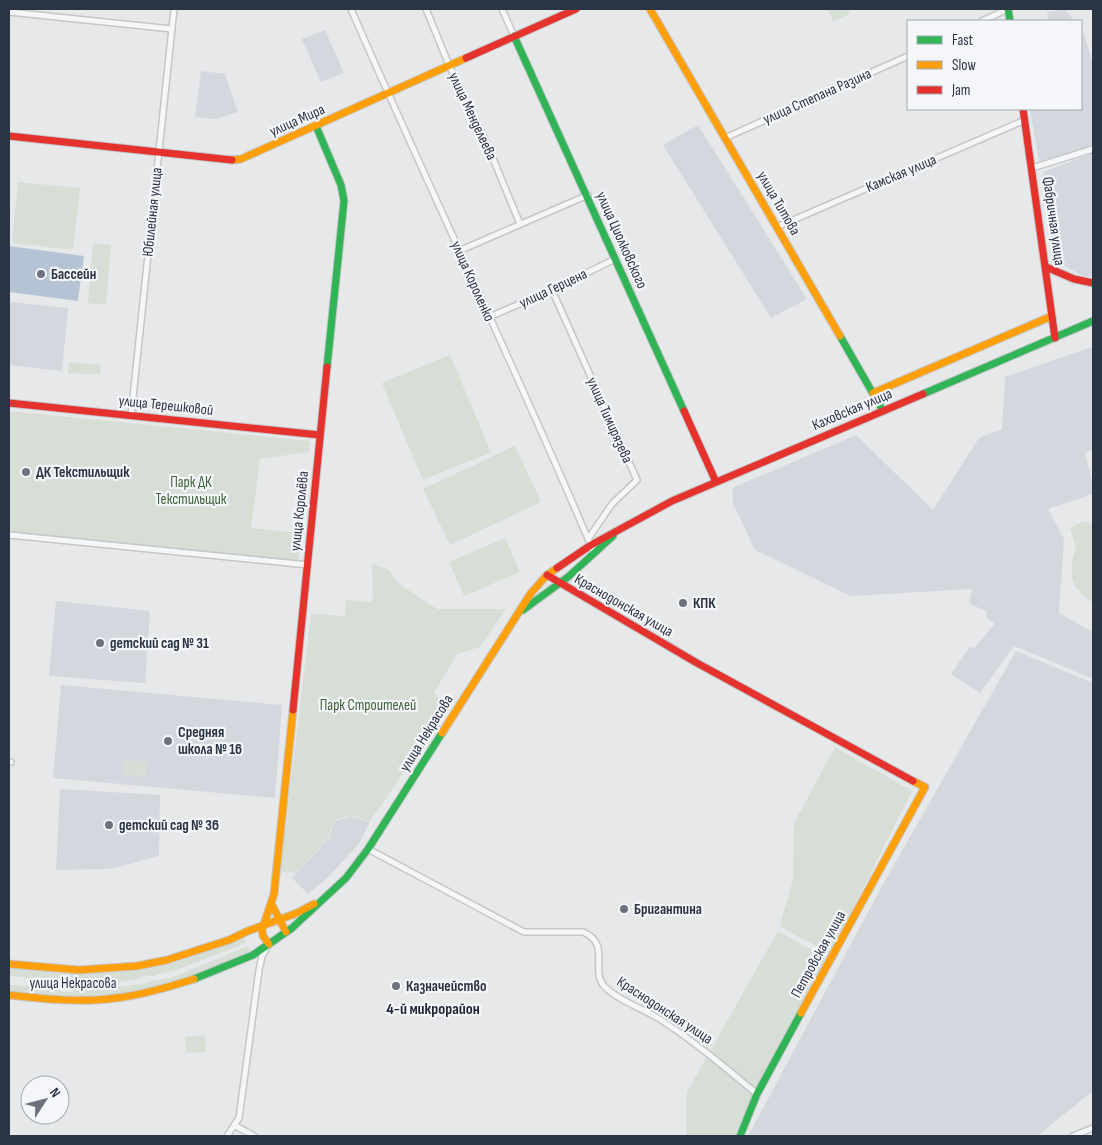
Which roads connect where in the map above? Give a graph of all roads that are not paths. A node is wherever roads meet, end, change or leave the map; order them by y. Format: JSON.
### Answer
{"nodes":[{"id":1,"x":174,"y":9,"type":"edge"},
{"id":2,"x":351,"y":9,"type":"edge"},
{"id":3,"x":426,"y":9,"type":"edge"},
{"id":4,"x":502,"y":9,"type":"edge"},
{"id":5,"x":576,"y":9,"type":"edge"},
{"id":6,"x":650,"y":9,"type":"edge"},
{"id":7,"x":1008,"y":9,"type":"edge"},
{"id":8,"x":9,"y":12,"type":"edge"},
{"id":9,"x":984,"y":20,"type":"edge"},
{"id":10,"x":172,"y":29,"type":"junction"},
{"id":11,"x":514,"y":36,"type":"junction"},
{"id":12,"x":907,"y":56,"type":"edge"},
{"id":13,"x":449,"y":65,"type":"junction"},
{"id":14,"x":388,"y":94,"type":"junction"},
{"id":15,"x":1023,"y":110,"type":"edge"},
{"id":16,"x":1025,"y":120,"type":"junction"},
{"id":17,"x":316,"y":126,"type":"junction"},
{"id":18,"x":9,"y":136,"type":"edge"},
{"id":19,"x":726,"y":138,"type":"junction"},
{"id":20,"x":1093,"y":149,"type":"edge"},
{"id":21,"x":158,"y":152,"type":"junction"},
{"id":22,"x":1032,"y":168,"type":"junction"},
{"id":23,"x":588,"y":195,"type":"junction"},
{"id":24,"x":520,"y":224,"type":"junction"},
{"id":25,"x":776,"y":227,"type":"junction"},
{"id":26,"x":461,"y":250,"type":"junction"},
{"id":27,"x":616,"y":259,"type":"junction"},
{"id":28,"x":1046,"y":267,"type":"junction"},
{"id":29,"x":1093,"y":284,"type":"edge"},
{"id":30,"x":552,"y":290,"type":"junction"},
{"id":31,"x":1052,"y":316,"type":"junction"},
{"id":32,"x":489,"y":317,"type":"junction"},
{"id":33,"x":1093,"y":321,"type":"edge"},
{"id":34,"x":1055,"y":338,"type":"junction"},
{"id":35,"x":873,"y":393,"type":"junction"},
{"id":36,"x":9,"y":403,"type":"edge"},
{"id":37,"x":883,"y":411,"type":"junction"},
{"id":38,"x":131,"y":416,"type":"junction"},
{"id":39,"x":320,"y":435,"type":"junction"},
{"id":40,"x":716,"y":482,"type":"junction"},
{"id":41,"x":623,"y":527,"type":"junction"},
{"id":42,"x":9,"y":535,"type":"edge"},
{"id":43,"x":589,"y":542,"type":"junction"},
{"id":44,"x":594,"y":553,"type":"junction"},
{"id":45,"x":308,"y":565,"type":"junction"},
{"id":46,"x":547,"y":575,"type":"junction"},
{"id":47,"x":559,"y":583,"type":"junction"},
{"id":48,"x":519,"y":613,"type":"junction"},
{"id":49,"x":924,"y":787,"type":"joint"},
{"id":50,"x":368,"y":849,"type":"junction"},
{"id":51,"x":321,"y":901,"type":"junction"},
{"id":52,"x":271,"y":903,"type":"junction"},
{"id":53,"x":279,"y":920,"type":"junction"},
{"id":54,"x":262,"y":926,"type":"junction"},
{"id":55,"x":286,"y":932,"type":"junction"},
{"id":56,"x":269,"y":944,"type":"junction"},
{"id":57,"x":9,"y":964,"type":"edge"},
{"id":58,"x":9,"y":995,"type":"edge"},
{"id":59,"x":757,"y":1094,"type":"junction"},
{"id":60,"x":234,"y":1124,"type":"junction"},
{"id":61,"x":1093,"y":1128,"type":"edge"},
{"id":62,"x":227,"y":1136,"type":"edge"},
{"id":63,"x":254,"y":1136,"type":"edge"},
{"id":64,"x":740,"y":1136,"type":"edge"},
{"id":65,"x":1073,"y":1136,"type":"edge"}],
"edges":[{"from":1,"to":10,"type":"street","name":"Юбилейная улица"},
{"from":2,"to":14,"type":"street","name":"улица Короленко"},
{"from":3,"to":13,"type":"street","name":"улица Менделеева"},
{"from":4,"to":11,"type":"street","name":"улица Циолковского"},
{"from":5,"to":11,"type":"street","name":"улица Мира"},
{"from":6,"to":19,"type":"street","name":"улица Титова"},
{"from":7,"to":9,"type":"street"},
{"from":8,"to":10,"type":"street"},
{"from":10,"to":21,"type":"street","name":"Юбилейная улица"},
{"from":11,"to":13,"type":"street","name":"улица Мира"},
{"from":11,"to":23,"type":"street","name":"улица Циолковского"},
{"from":12,"to":19,"type":"street","name":"улица Степана Разина"},
{"from":13,"to":14,"type":"street","name":"улица Мира"},
{"from":13,"to":24,"type":"street","name":"улица Менделеева"},
{"from":14,"to":17,"type":"street","name":"улица Мира"},
{"from":14,"to":26,"type":"street","name":"улица Короленко"},
{"from":15,"to":16,"type":"street","name":"Фабричная улица"},
{"from":16,"to":22,"type":"street","name":"Фабричная улица"},
{"from":16,"to":25,"type":"street","name":"Камская улица"},
{"from":17,"to":21,"type":"street","name":"улица Мира"},
{"from":17,"to":39,"type":"street","name":"улица Королёва"},
{"from":18,"to":21,"type":"street","name":"улица Мира"},
{"from":19,"to":25,"type":"street","name":"улица Титова"},
{"from":20,"to":22,"type":"street"},
{"from":21,"to":38,"type":"street","name":"Юбилейная улица"},
{"from":22,"to":28,"type":"street","name":"Фабричная улица"},
{"from":23,"to":24,"type":"street"},
{"from":23,"to":27,"type":"street","name":"улица Циолковского"},
{"from":24,"to":26,"type":"street"},
{"from":25,"to":35,"type":"street","name":"улица Титова"},
{"from":26,"to":32,"type":"street","name":"улица Короленко"},
{"from":27,"to":30,"type":"street","name":"улица Герцена"},
{"from":27,"to":40,"type":"street","name":"улица Циолковского"},
{"from":28,"to":29,"type":"street"},
{"from":28,"to":31,"type":"street","name":"Фабричная улица"},
{"from":30,"to":32,"type":"street","name":"улица Герцена"},
{"from":30,"to":43,"type":"street","name":"улица Тимирязева"},
{"from":31,"to":34,"type":"street","name":"Фабричная улица"},
{"from":31,"to":35,"type":"street"},
{"from":32,"to":43,"type":"street","name":"улица Короленко"},
{"from":33,"to":34,"type":"street","name":"Каховская улица"},
{"from":34,"to":37,"type":"street","name":"Каховская улица"},
{"from":35,"to":37,"type":"street","name":"улица Титова"},
{"from":36,"to":38,"type":"street","name":"улица Терешковой"},
{"from":37,"to":40,"type":"street","name":"Каховская улица"},
{"from":38,"to":39,"type":"street","name":"улица Терешковой"},
{"from":39,"to":45,"type":"street","name":"улица Королёва"},
{"from":40,"to":41,"type":"street","name":"Каховская улица"},
{"from":41,"to":43,"type":"street","name":"Каховская улица"},
{"from":41,"to":44,"type":"street","name":"Каховская улица"},
{"from":42,"to":45,"type":"street"},
{"from":43,"to":44,"type":"street","name":"улица Короленко"},
{"from":43,"to":46,"type":"street","name":"Каховская улица"},
{"from":44,"to":47,"type":"street","name":"Каховская улица"},
{"from":45,"to":52,"type":"street","name":"улица Королёва"},
{"from":46,"to":47,"type":"street","name":"Краснодонская улица"},
{"from":46,"to":48,"type":"street","name":"улица Некрасова"},
{"from":47,"to":48,"type":"street","name":"Каховская улица"},
{"from":47,"to":49,"type":"street","name":"Краснодонская улица"},
{"from":48,"to":50,"type":"street","name":"улица Некрасова"},
{"from":49,"to":59,"type":"street","name":"Петровская улица"},
{"from":50,"to":51,"type":"street","name":"улица Некрасова"},
{"from":50,"to":59,"type":"street","name":"Краснодонская улица"},
{"from":51,"to":53,"type":"street","name":"улица Некрасова"},
{"from":51,"to":55,"type":"street","name":"улица Некрасова"},
{"from":52,"to":53,"type":"street"},
{"from":52,"to":54,"type":"street","name":"улица Королёва"},
{"from":53,"to":54,"type":"street","name":"улица Некрасова"},
{"from":53,"to":55,"type":"street"},
{"from":54,"to":56,"type":"street"},
{"from":54,"to":57,"type":"street","name":"улица Некрасова"},
{"from":55,"to":56,"type":"street","name":"улица Некрасова"},
{"from":56,"to":58,"type":"street","name":"улица Некрасова"},
{"from":56,"to":60,"type":"street"},
{"from":59,"to":64,"type":"street","name":"Петровская улица"},
{"from":60,"to":62,"type":"street"},
{"from":60,"to":63,"type":"street"},
{"from":61,"to":65,"type":"street"}]}
